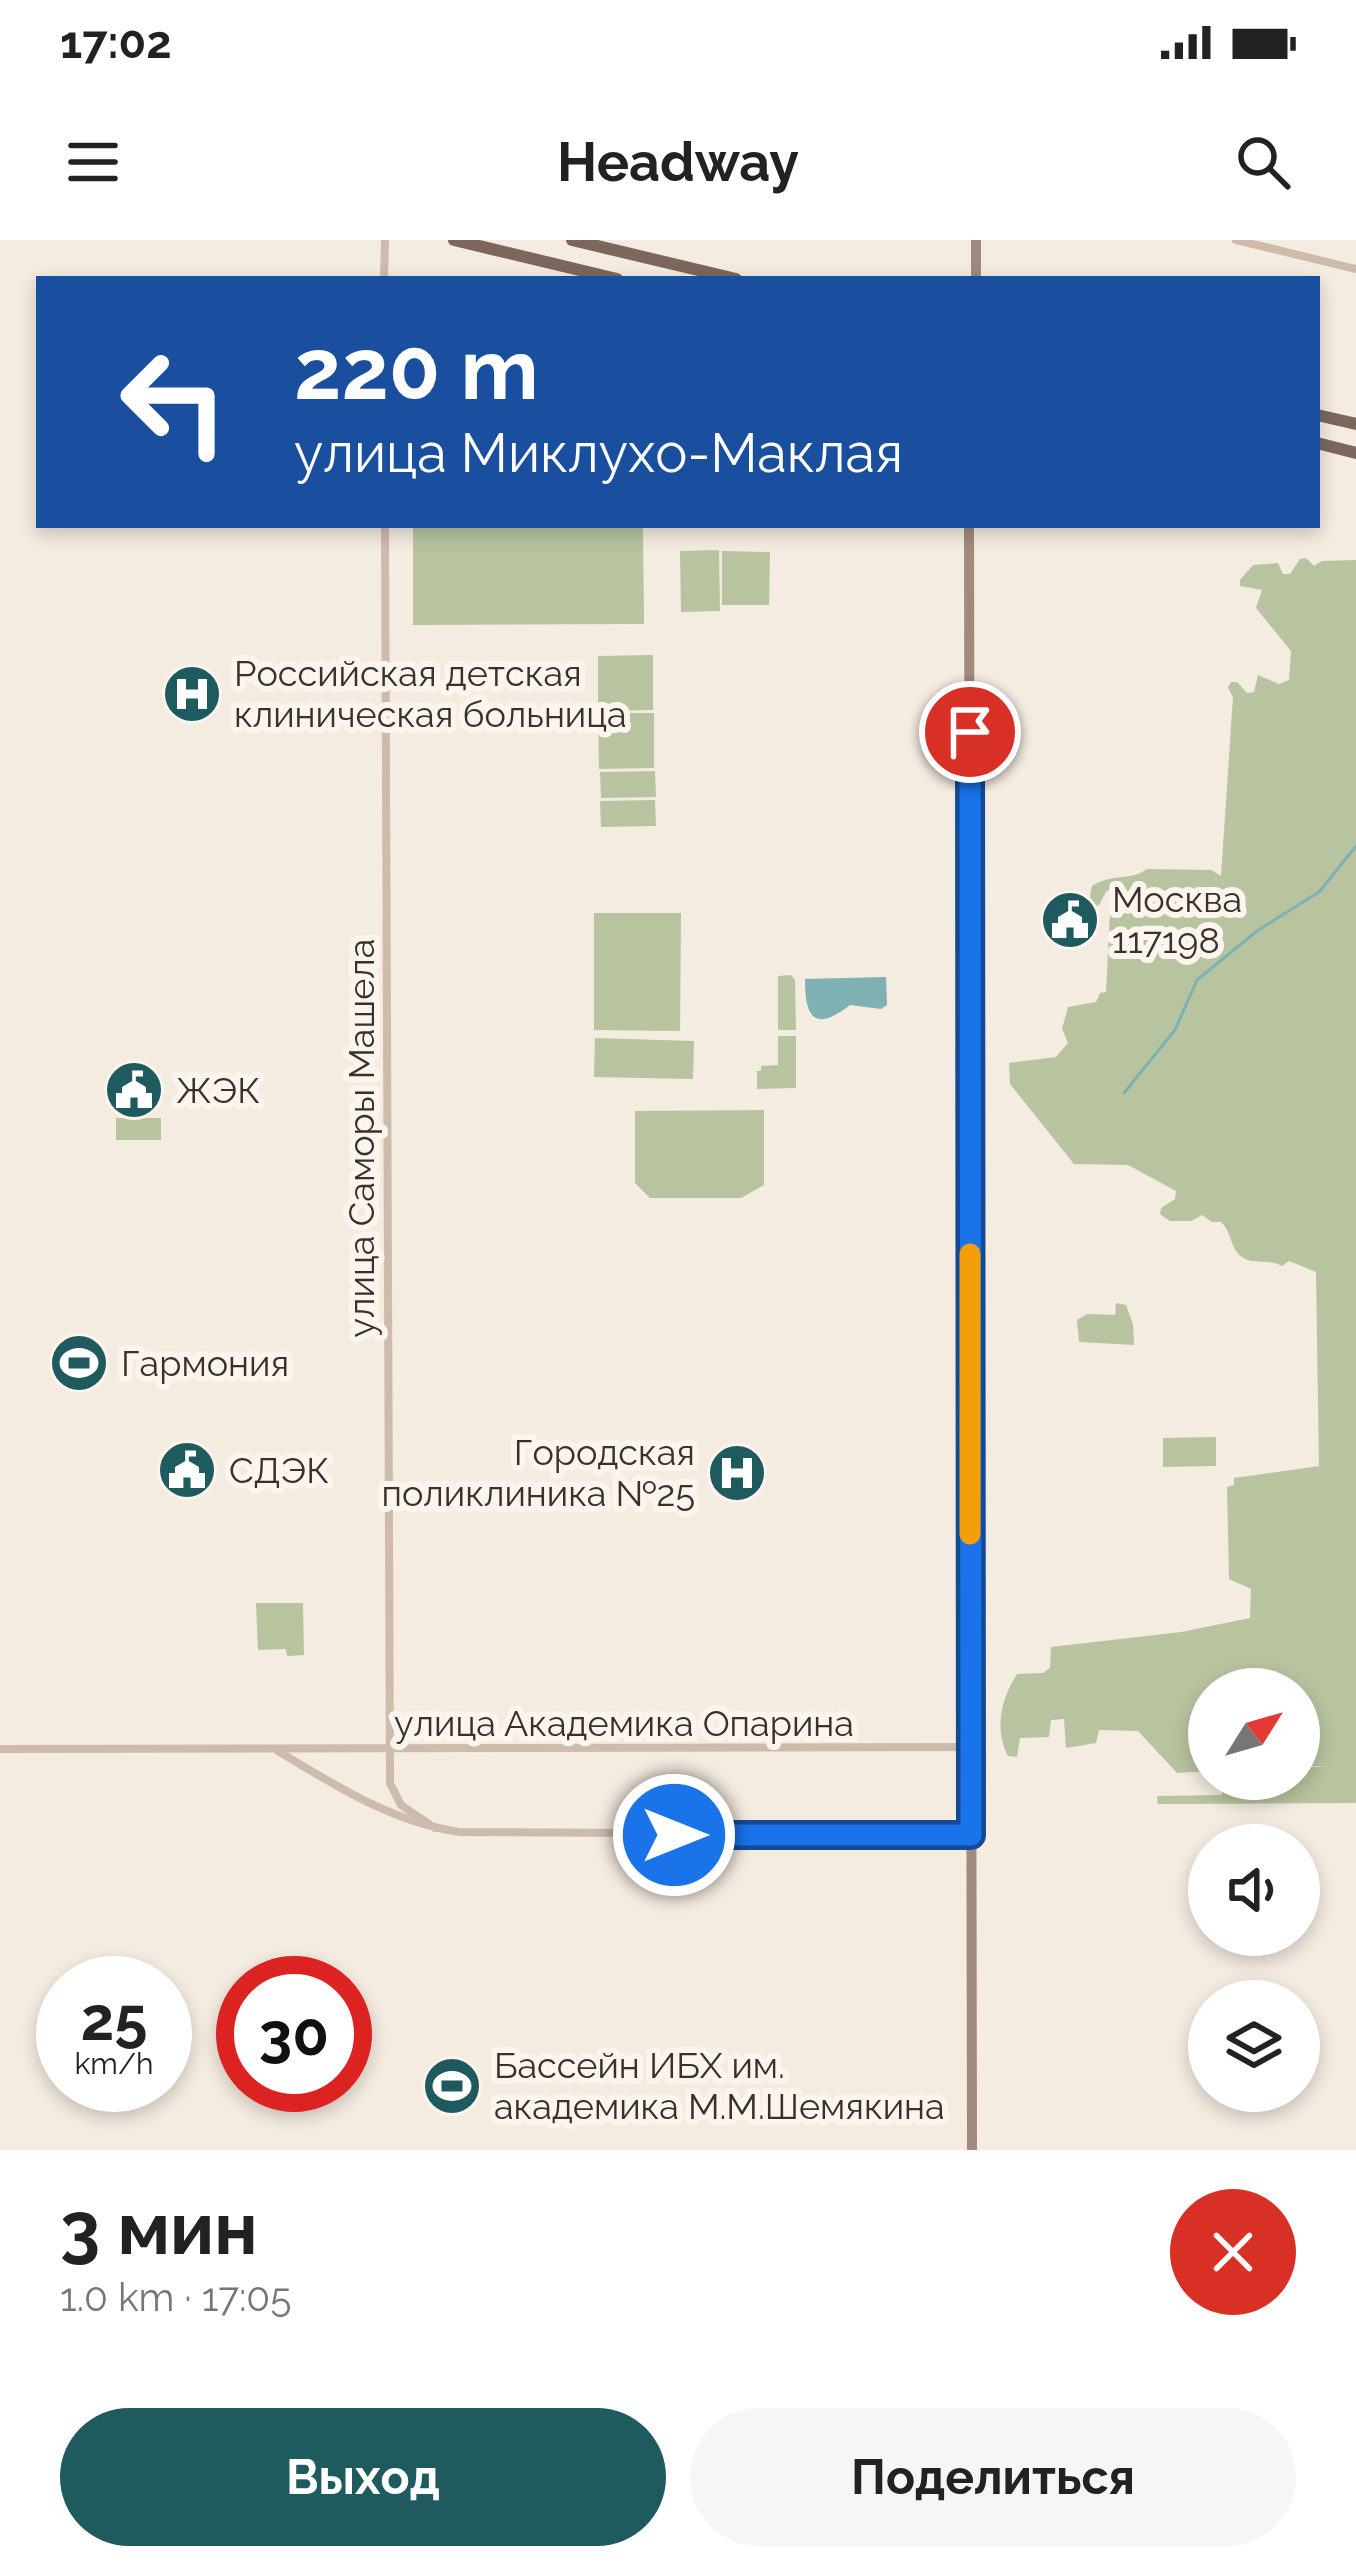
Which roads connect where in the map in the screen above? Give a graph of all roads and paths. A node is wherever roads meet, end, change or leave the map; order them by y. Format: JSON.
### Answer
{"nodes":[{"id":1,"x":385,"y":240,"type":"edge"},
{"id":2,"x":454,"y":240,"type":"edge"},
{"id":3,"x":572,"y":240,"type":"edge"},
{"id":4,"x":976,"y":240,"type":"edge"},
{"id":5,"x":1236,"y":240,"type":"edge"},
{"id":6,"x":1356,"y":269,"type":"edge"},
{"id":7,"x":385,"y":276,"type":"edge"},
{"id":8,"x":604,"y":276,"type":"edge"},
{"id":9,"x":723,"y":276,"type":"edge"},
{"id":10,"x":976,"y":276,"type":"edge"},
{"id":11,"x":1320,"y":416,"type":"edge"},
{"id":12,"x":1356,"y":424,"type":"edge"},
{"id":13,"x":1320,"y":444,"type":"edge"},
{"id":14,"x":1356,"y":453,"type":"edge"},
{"id":15,"x":386,"y":528,"type":"edge"},
{"id":16,"x":969,"y":528,"type":"edge"},
{"id":17,"x":971,"y":1747,"type":"junction"},
{"id":18,"x":0,"y":1750,"type":"edge"},
{"id":19,"x":277,"y":1750,"type":"junction"},
{"id":20,"x":390,"y":1750,"type":"junction"},
{"id":21,"x":435,"y":1828,"type":"junction"},
{"id":22,"x":971,"y":1835,"type":"junction"},
{"id":23,"x":972,"y":2150,"type":"edge"}],
"edges":[{"from":1,"to":7,"type":"street"},
{"from":2,"to":8,"type":"main road"},
{"from":3,"to":9,"type":"main road"},
{"from":4,"to":10,"type":"main road"},
{"from":5,"to":6,"type":"street"},
{"from":11,"to":12,"type":"main road"},
{"from":13,"to":14,"type":"main road"},
{"from":15,"to":20,"type":"street","name":"улица Саморы Машела"},
{"from":16,"to":17,"type":"main road"},
{"from":17,"to":20,"type":"street","name":"улица Академика Опарина"},
{"from":17,"to":22,"type":"main road"},
{"from":18,"to":19,"type":"street","name":"улица Академика Опарина"},
{"from":19,"to":20,"type":"street","name":"улица Академика Опарина"},
{"from":19,"to":21,"type":"street"},
{"from":20,"to":21,"type":"street","name":"улица Саморы Машела"},
{"from":21,"to":22,"type":"street"},
{"from":22,"to":23,"type":"main road"}]}
